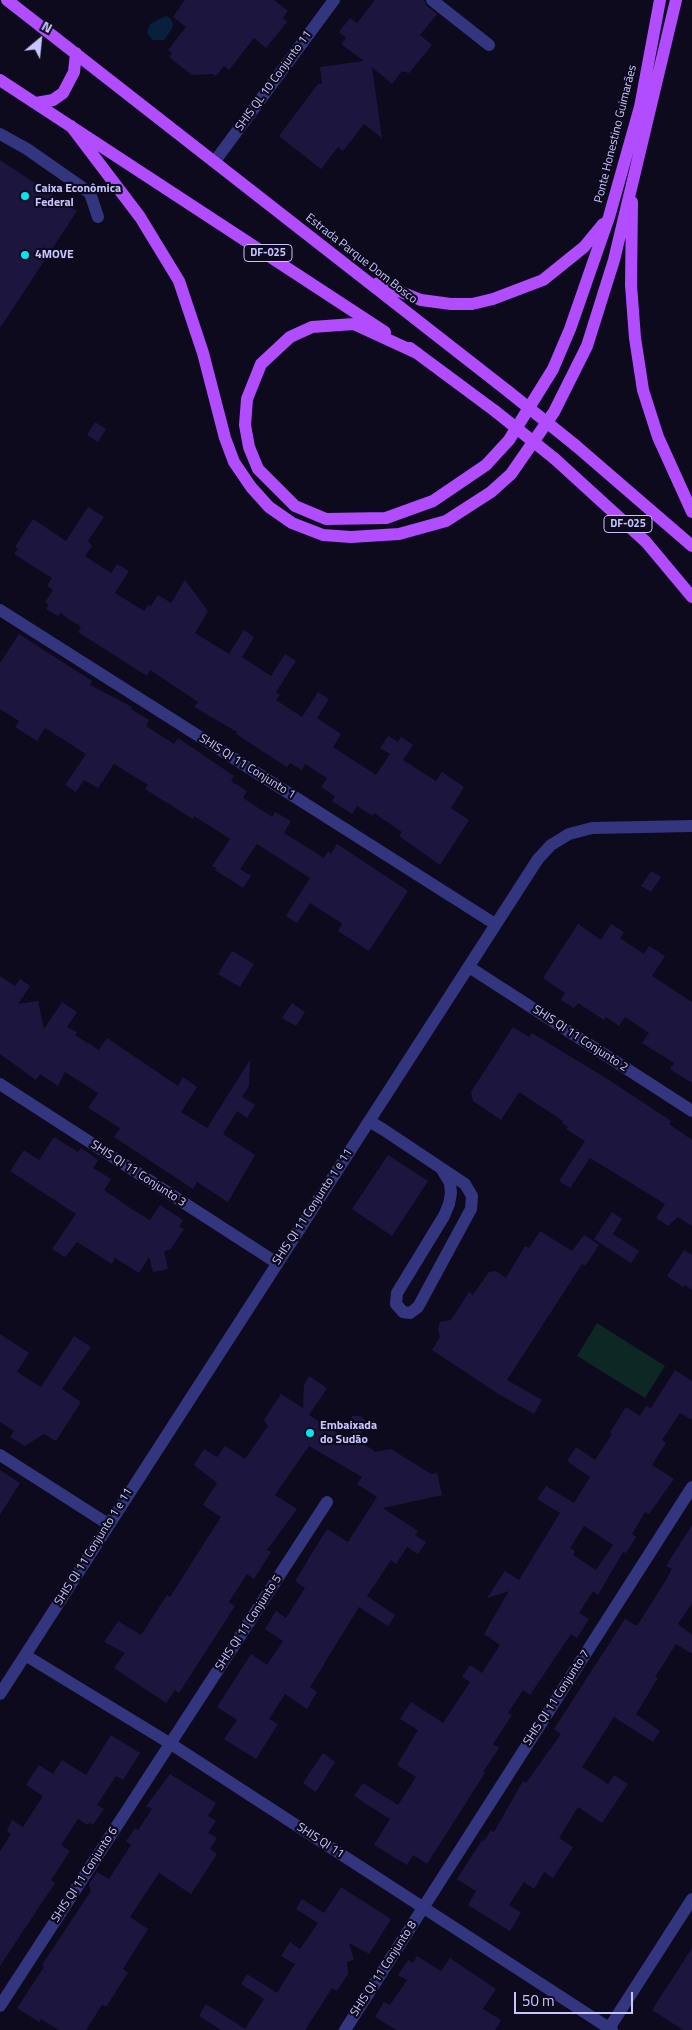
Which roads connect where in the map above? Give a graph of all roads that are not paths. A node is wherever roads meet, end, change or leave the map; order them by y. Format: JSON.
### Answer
{"nodes":[{"id":1,"x":7,"y":0,"type":"edge"},
{"id":2,"x":334,"y":0,"type":"edge"},
{"id":3,"x":432,"y":0,"type":"edge"},
{"id":4,"x":660,"y":0,"type":"edge"},
{"id":5,"x":676,"y":0,"type":"edge"},
{"id":6,"x":489,"y":45,"type":"dead end"},
{"id":7,"x":76,"y":53,"type":"junction"},
{"id":8,"x":0,"y":80,"type":"edge"},
{"id":9,"x":36,"y":103,"type":"junction"},
{"id":10,"x":71,"y":126,"type":"junction"},
{"id":11,"x":0,"y":134,"type":"edge"},
{"id":12,"x":215,"y":161,"type":"junction"},
{"id":13,"x":632,"y":176,"type":"junction"},
{"id":14,"x":609,"y":216,"type":"junction"},
{"id":15,"x":98,"y":217,"type":"dead end"},
{"id":16,"x":355,"y":272,"type":"junction"},
{"id":17,"x":417,"y":353,"type":"junction"},
{"id":18,"x":692,"y":512,"type":"edge"},
{"id":19,"x":692,"y":546,"type":"edge"},
{"id":20,"x":692,"y":597,"type":"edge"},
{"id":21,"x":0,"y":610,"type":"edge"},
{"id":22,"x":692,"y":826,"type":"edge"},
{"id":23,"x":494,"y":924,"type":"junction"},
{"id":24,"x":468,"y":967,"type":"junction"},
{"id":25,"x":0,"y":1084,"type":"edge"},
{"id":26,"x":692,"y":1110,"type":"edge"},
{"id":27,"x":369,"y":1121,"type":"junction"},
{"id":28,"x":441,"y":1168,"type":"junction"},
{"id":29,"x":277,"y":1263,"type":"junction"},
{"id":30,"x":0,"y":1454,"type":"edge"},
{"id":31,"x":692,"y":1487,"type":"edge"},
{"id":32,"x":327,"y":1502,"type":"dead end"},
{"id":33,"x":108,"y":1524,"type":"junction"},
{"id":34,"x":25,"y":1655,"type":"junction"},
{"id":35,"x":0,"y":1694,"type":"edge"},
{"id":36,"x":171,"y":1744,"type":"junction"},
{"id":37,"x":692,"y":1899,"type":"edge"},
{"id":38,"x":423,"y":1908,"type":"junction"},
{"id":39,"x":0,"y":2006,"type":"edge"},
{"id":40,"x":610,"y":2029,"type":"edge"},
{"id":41,"x":345,"y":2030,"type":"edge"}],
"edges":[{"from":1,"to":7,"type":"main road","name":"Estrada Parque Dom Bosco","number":"DF-025"},
{"from":2,"to":12,"type":"street","name":"SHIS QL 10 Conjunto 11"},
{"from":3,"to":6,"type":"street"},
{"from":4,"to":14,"type":"main road","name":"Ponte Honestino Guimarães"},
{"from":5,"to":13,"type":"main road","name":"Ponte Honestino Guimarães"},
{"from":7,"to":9,"type":"main road"},
{"from":7,"to":12,"type":"main road","name":"Estrada Parque Dom Bosco","number":"DF-025"},
{"from":8,"to":9,"type":"main road","number":"DF-025"},
{"from":9,"to":10,"type":"main road","number":"DF-025"},
{"from":10,"to":13,"type":"main road"},
{"from":10,"to":17,"type":"main road","number":"DF-025"},
{"from":11,"to":15,"type":"street"},
{"from":12,"to":16,"type":"main road","name":"Estrada Parque Dom Bosco","number":"DF-025"},
{"from":13,"to":18,"type":"main road"},
{"from":14,"to":16,"type":"main road"},
{"from":14,"to":17,"type":"main road","name":"Ponte Honestino Guimarães"},
{"from":16,"to":19,"type":"main road","name":"Estrada Parque Dom Bosco","number":"DF-025","bridge":true},
{"from":17,"to":20,"type":"main road","number":"DF-025","bridge":true},
{"from":21,"to":23,"type":"street","name":"SHIS QI 11 Conjunto 1"},
{"from":22,"to":23,"type":"street","name":"SHIS QI 11 Conjunto 1 e 11"},
{"from":23,"to":24,"type":"street","name":"SHIS QI 11 Conjunto 1 e 11"},
{"from":24,"to":26,"type":"street","name":"SHIS QI 11 Conjunto 2"},
{"from":24,"to":27,"type":"street","name":"SHIS QI 11 Conjunto 1 e 11"},
{"from":25,"to":29,"type":"street","name":"SHIS QI 11 Conjunto 3"},
{"from":27,"to":28,"type":"street"},
{"from":27,"to":29,"type":"street","name":"SHIS QI 11 Conjunto 1 e 11"},
{"from":28,"to":28,"type":"street"},
{"from":29,"to":33,"type":"street","name":"SHIS QI 11 Conjunto 1 e 11"},
{"from":30,"to":33,"type":"street"},
{"from":31,"to":38,"type":"street","name":"SHIS QI 11 Conjunto 7"},
{"from":32,"to":36,"type":"street","name":"SHIS QI 11 Conjunto 5"},
{"from":33,"to":34,"type":"street","name":"SHIS QI 11 Conjunto 1 e 11"},
{"from":34,"to":35,"type":"street","name":"SHIS QI 11 Conjunto 1 e 11"},
{"from":34,"to":36,"type":"street","name":"SHIS QI 11"},
{"from":36,"to":38,"type":"street","name":"SHIS QI 11"},
{"from":36,"to":39,"type":"street","name":"SHIS QI 11 Conjunto 6"},
{"from":37,"to":40,"type":"street"},
{"from":38,"to":40,"type":"street","name":"SHIS QI 11"},
{"from":38,"to":41,"type":"street","name":"SHIS QI 11 Conjunto 8"}]}
